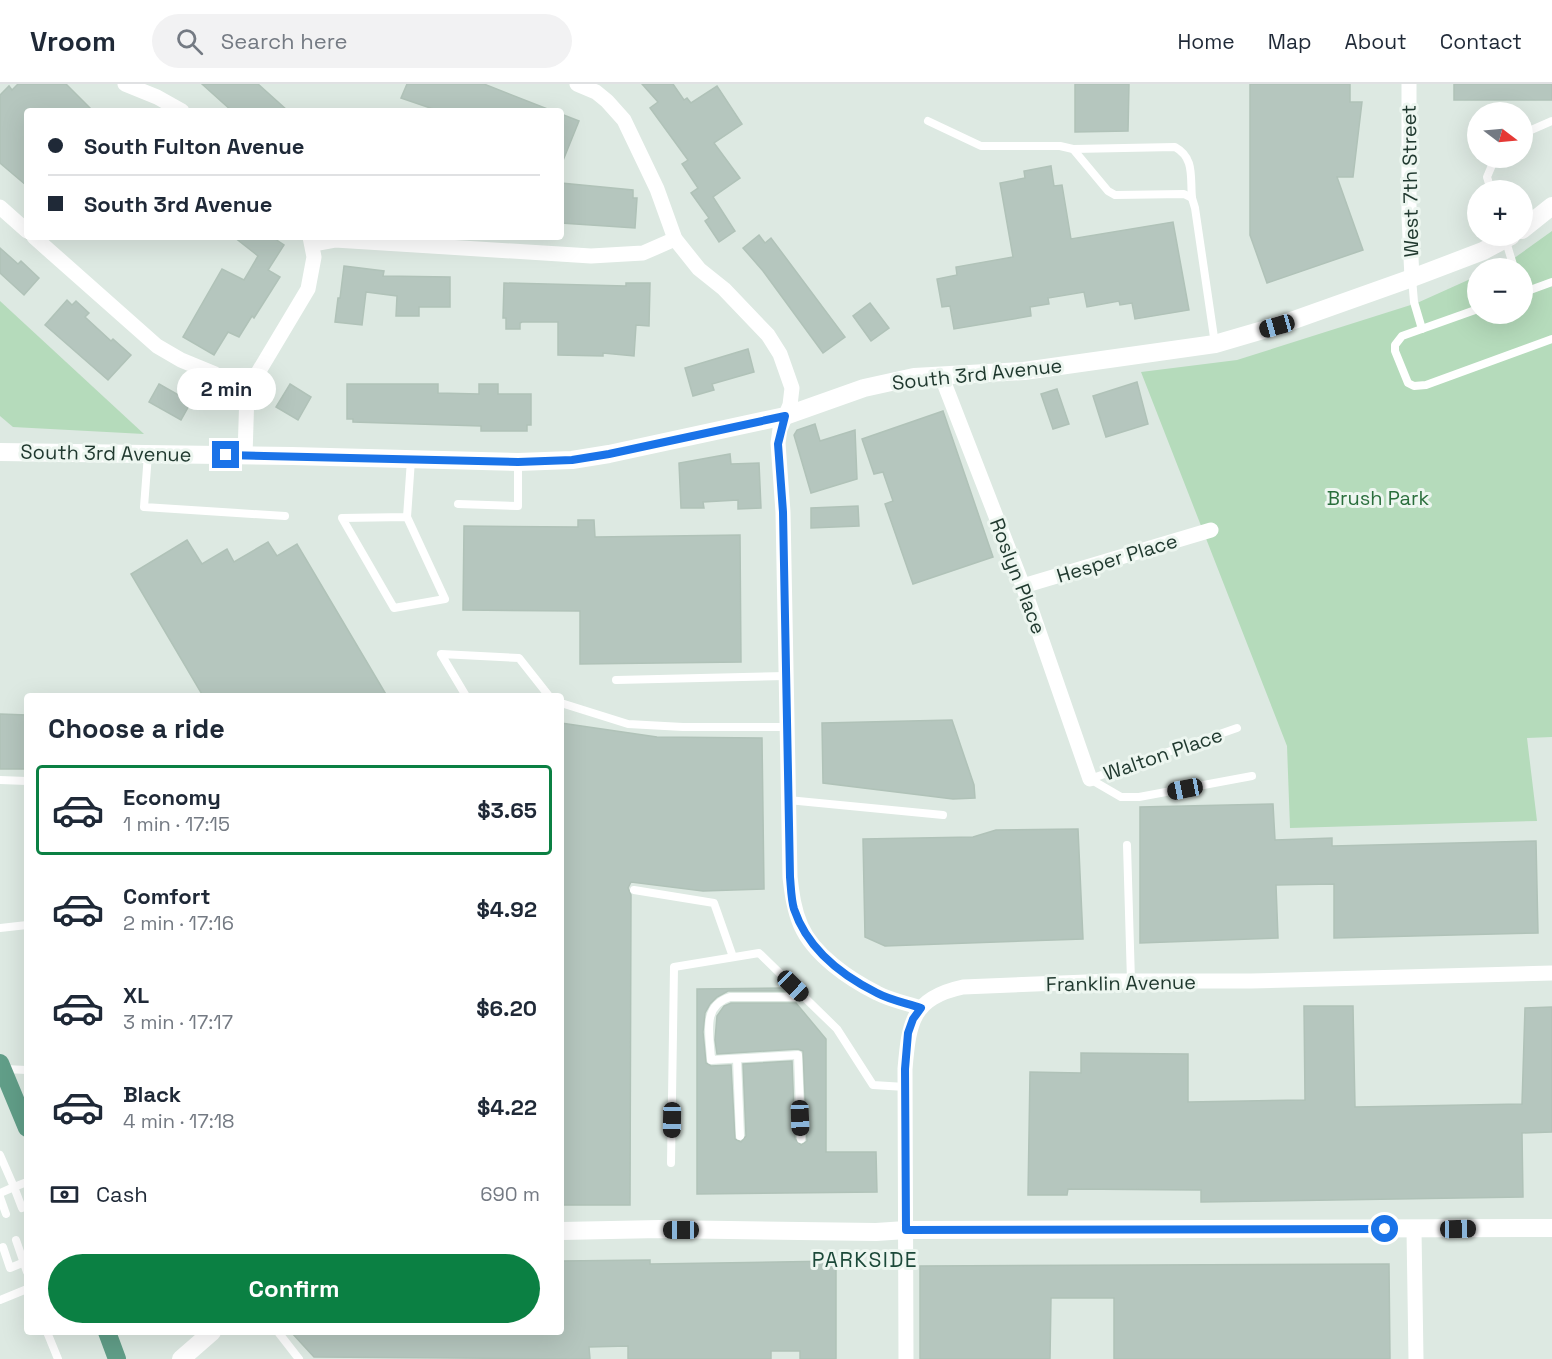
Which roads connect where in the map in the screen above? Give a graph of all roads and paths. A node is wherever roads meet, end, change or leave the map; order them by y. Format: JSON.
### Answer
{"nodes":[{"id":1,"x":125,"y":84,"type":"edge"},
{"id":2,"x":577,"y":84,"type":"edge"},
{"id":3,"x":1409,"y":84,"type":"edge"},
{"id":4,"x":159,"y":91,"type":"edge"},
{"id":5,"x":179,"y":108,"type":"edge"},
{"id":6,"x":928,"y":121,"type":"dead end"},
{"id":7,"x":1552,"y":121,"type":"edge"},
{"id":8,"x":1533,"y":129,"type":"edge"},
{"id":9,"x":1073,"y":149,"type":"junction"},
{"id":10,"x":1192,"y":198,"type":"junction"},
{"id":11,"x":1552,"y":206,"type":"edge"},
{"id":12,"x":0,"y":207,"type":"edge"},
{"id":13,"x":1533,"y":221,"type":"edge"},
{"id":14,"x":24,"y":228,"type":"edge"},
{"id":15,"x":675,"y":239,"type":"junction"},
{"id":16,"x":37,"y":240,"type":"edge"},
{"id":17,"x":311,"y":240,"type":"edge"},
{"id":18,"x":1491,"y":246,"type":"edge"},
{"id":19,"x":1412,"y":278,"type":"junction"},
{"id":20,"x":1552,"y":282,"type":"edge"},
{"id":21,"x":1533,"y":289,"type":"edge"},
{"id":22,"x":1467,"y":313,"type":"edge"},
{"id":23,"x":1422,"y":329,"type":"junction"},
{"id":24,"x":1552,"y":339,"type":"edge"},
{"id":25,"x":1215,"y":344,"type":"junction"},
{"id":26,"x":941,"y":375,"type":"junction"},
{"id":27,"x":247,"y":391,"type":"junction"},
{"id":28,"x":785,"y":416,"type":"junction"},
{"id":29,"x":0,"y":452,"type":"edge"},
{"id":30,"x":148,"y":454,"type":"junction"},
{"id":31,"x":245,"y":456,"type":"junction"},
{"id":32,"x":411,"y":459,"type":"junction"},
{"id":33,"x":518,"y":462,"type":"junction"},
{"id":34,"x":458,"y":504,"type":"dead end"},
{"id":35,"x":285,"y":516,"type":"dead end"},
{"id":36,"x":407,"y":517,"type":"junction"},
{"id":37,"x":1211,"y":530,"type":"dead end"},
{"id":38,"x":1023,"y":586,"type":"junction"},
{"id":39,"x":786,"y":676,"type":"junction"},
{"id":40,"x":616,"y":680,"type":"dead end"},
{"id":41,"x":464,"y":693,"type":"edge"},
{"id":42,"x":547,"y":693,"type":"edge"},
{"id":43,"x":564,"y":704,"type":"edge"},
{"id":44,"x":787,"y":727,"type":"junction"},
{"id":45,"x":1237,"y":728,"type":"dead end"},
{"id":46,"x":1252,"y":776,"type":"dead end"},
{"id":47,"x":1090,"y":779,"type":"junction"},
{"id":48,"x":0,"y":780,"type":"edge"},
{"id":49,"x":24,"y":781,"type":"edge"},
{"id":50,"x":788,"y":800,"type":"junction"},
{"id":51,"x":943,"y":815,"type":"dead end"},
{"id":52,"x":1127,"y":845,"type":"dead end"},
{"id":53,"x":634,"y":890,"type":"dead end"},
{"id":54,"x":24,"y":925,"type":"edge"},
{"id":55,"x":0,"y":928,"type":"edge"},
{"id":56,"x":733,"y":957,"type":"junction"},
{"id":57,"x":1552,"y":973,"type":"edge"},
{"id":58,"x":1131,"y":981,"type":"junction"},
{"id":59,"x":805,"y":997,"type":"junction"},
{"id":60,"x":921,"y":1008,"type":"junction"},
{"id":61,"x":736,"y":1059,"type":"junction"},
{"id":62,"x":1,"y":1068,"type":"edge"},
{"id":63,"x":24,"y":1070,"type":"edge"},
{"id":64,"x":905,"y":1087,"type":"junction"},
{"id":65,"x":24,"y":1121,"type":"edge"},
{"id":66,"x":740,"y":1136,"type":"dead end"},
{"id":67,"x":801,"y":1139,"type":"dead end"},
{"id":68,"x":0,"y":1155,"type":"edge"},
{"id":69,"x":671,"y":1163,"type":"dead end"},
{"id":70,"x":24,"y":1183,"type":"edge"},
{"id":71,"x":14,"y":1187,"type":"junction"},
{"id":72,"x":0,"y":1195,"type":"edge"},
{"id":73,"x":22,"y":1208,"type":"dead end"},
{"id":74,"x":6,"y":1214,"type":"dead end"},
{"id":75,"x":1552,"y":1228,"type":"edge"},
{"id":76,"x":564,"y":1230,"type":"edge"},
{"id":77,"x":906,"y":1230,"type":"junction"},
{"id":78,"x":1414,"y":1230,"type":"junction"},
{"id":79,"x":16,"y":1240,"type":"dead end"},
{"id":80,"x":3,"y":1247,"type":"dead end"},
{"id":81,"x":24,"y":1258,"type":"edge"},
{"id":82,"x":24,"y":1263,"type":"edge"},
{"id":83,"x":24,"y":1290,"type":"edge"},
{"id":84,"x":0,"y":1300,"type":"edge"},
{"id":85,"x":48,"y":1335,"type":"edge"},
{"id":86,"x":108,"y":1335,"type":"edge"},
{"id":87,"x":209,"y":1335,"type":"edge"},
{"id":88,"x":280,"y":1335,"type":"edge"},
{"id":89,"x":58,"y":1359,"type":"edge"},
{"id":90,"x":117,"y":1359,"type":"edge"},
{"id":91,"x":181,"y":1359,"type":"edge"},
{"id":92,"x":299,"y":1359,"type":"edge"},
{"id":93,"x":906,"y":1359,"type":"edge"},
{"id":94,"x":1416,"y":1359,"type":"edge"}],
"edges":[{"from":1,"to":4,"type":"street"},
{"from":2,"to":15,"type":"street"},
{"from":3,"to":19,"type":"street","name":"West 7th Street"},
{"from":4,"to":5,"type":"street"},
{"from":6,"to":9,"type":"lane"},
{"from":7,"to":8,"type":"lane"},
{"from":9,"to":10,"type":"lane"},
{"from":9,"to":10,"type":"lane"},
{"from":10,"to":25,"type":"lane"},
{"from":11,"to":13,"type":"street"},
{"from":12,"to":14,"type":"street"},
{"from":15,"to":17,"type":"street"},
{"from":15,"to":28,"type":"street"},
{"from":16,"to":27,"type":"street"},
{"from":17,"to":27,"type":"street"},
{"from":18,"to":19,"type":"street","name":"South 3rd Avenue"},
{"from":19,"to":23,"type":"lane"},
{"from":19,"to":25,"type":"street","name":"South 3rd Avenue"},
{"from":20,"to":21,"type":"lane"},
{"from":22,"to":23,"type":"lane"},
{"from":23,"to":24,"type":"lane"},
{"from":25,"to":26,"type":"street","name":"South 3rd Avenue"},
{"from":26,"to":28,"type":"street","name":"South 3rd Avenue"},
{"from":26,"to":38,"type":"street","name":"Roslyn Place"},
{"from":27,"to":31,"type":"street"},
{"from":28,"to":33,"type":"street","name":"South 3rd Avenue"},
{"from":28,"to":39,"type":"street"},
{"from":29,"to":30,"type":"street","name":"South 3rd Avenue"},
{"from":30,"to":31,"type":"street","name":"South 3rd Avenue"},
{"from":30,"to":35,"type":"lane"},
{"from":31,"to":32,"type":"street","name":"South 3rd Avenue"},
{"from":32,"to":33,"type":"street","name":"South 3rd Avenue"},
{"from":32,"to":36,"type":"lane"},
{"from":33,"to":34,"type":"lane"},
{"from":36,"to":36,"type":"lane"},
{"from":37,"to":38,"type":"street","name":"Hesper Place"},
{"from":38,"to":47,"type":"street","name":"Roslyn Place"},
{"from":39,"to":40,"type":"lane"},
{"from":39,"to":44,"type":"street"},
{"from":41,"to":42,"type":"lane"},
{"from":43,"to":44,"type":"lane"},
{"from":44,"to":50,"type":"street"},
{"from":45,"to":47,"type":"lane","name":"Walton Place"},
{"from":46,"to":47,"type":"lane"},
{"from":48,"to":49,"type":"lane"},
{"from":50,"to":51,"type":"lane"},
{"from":50,"to":60,"type":"street"},
{"from":52,"to":58,"type":"lane"},
{"from":53,"to":56,"type":"lane"},
{"from":54,"to":55,"type":"lane"},
{"from":56,"to":59,"type":"lane"},
{"from":56,"to":69,"type":"lane"},
{"from":57,"to":58,"type":"street","name":"Franklin Avenue"},
{"from":58,"to":60,"type":"street","name":"Franklin Avenue"},
{"from":59,"to":61,"type":"lane"},
{"from":59,"to":64,"type":"lane"},
{"from":60,"to":64,"type":"street","name":"Franklin Avenue"},
{"from":61,"to":66,"type":"lane"},
{"from":61,"to":67,"type":"lane"},
{"from":62,"to":63,"type":"lane"},
{"from":62,"to":65,"type":"main road"},
{"from":64,"to":77,"type":"street","name":"Franklin Avenue"},
{"from":68,"to":71,"type":"lane"},
{"from":70,"to":71,"type":"lane"},
{"from":71,"to":72,"type":"lane"},
{"from":71,"to":73,"type":"lane"},
{"from":72,"to":74,"type":"lane"},
{"from":75,"to":78,"type":"street"},
{"from":76,"to":77,"type":"street"},
{"from":77,"to":78,"type":"street"},
{"from":77,"to":93,"type":"street","name":"Franklin Avenue"},
{"from":78,"to":94,"type":"street"},
{"from":79,"to":81,"type":"lane"},
{"from":80,"to":82,"type":"lane"},
{"from":83,"to":84,"type":"lane"},
{"from":85,"to":89,"type":"lane"},
{"from":86,"to":90,"type":"main road"},
{"from":87,"to":91,"type":"street"},
{"from":88,"to":92,"type":"lane"}]}
